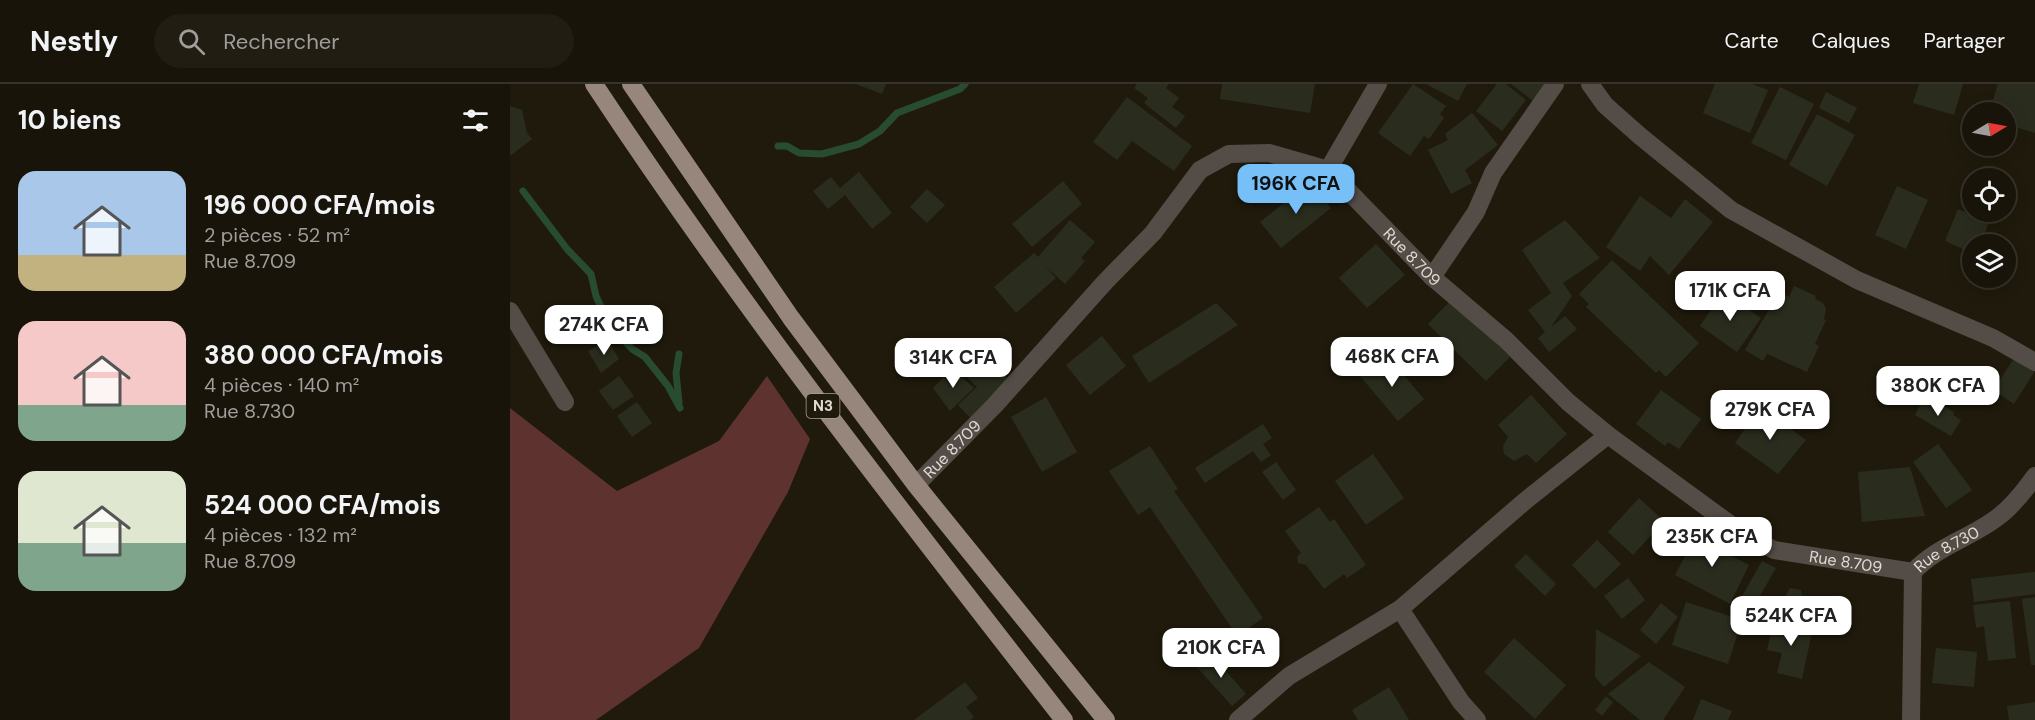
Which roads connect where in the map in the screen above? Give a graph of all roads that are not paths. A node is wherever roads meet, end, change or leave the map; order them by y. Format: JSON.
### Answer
{"nodes":[{"id":1,"x":594,"y":84,"type":"edge"},
{"id":2,"x":631,"y":84,"type":"edge"},
{"id":3,"x":1378,"y":84,"type":"edge"},
{"id":4,"x":1555,"y":84,"type":"edge"},
{"id":5,"x":1590,"y":84,"type":"edge"},
{"id":6,"x":1328,"y":170,"type":"junction"},
{"id":7,"x":1432,"y":277,"type":"junction"},
{"id":8,"x":510,"y":311,"type":"edge"},
{"id":9,"x":2035,"y":362,"type":"edge"},
{"id":10,"x":565,"y":402,"type":"dead end"},
{"id":11,"x":1608,"y":435,"type":"junction"},
{"id":12,"x":2035,"y":476,"type":"edge"},
{"id":13,"x":916,"y":485,"type":"junction"},
{"id":14,"x":1913,"y":572,"type":"junction"},
{"id":15,"x":1400,"y":609,"type":"junction"},
{"id":16,"x":1064,"y":720,"type":"edge"},
{"id":17,"x":1106,"y":720,"type":"edge"},
{"id":18,"x":1238,"y":720,"type":"edge"},
{"id":19,"x":1477,"y":720,"type":"edge"},
{"id":20,"x":1911,"y":720,"type":"edge"}],
"edges":[{"from":1,"to":16,"type":"highway","number":"N3"},
{"from":2,"to":13,"type":"highway","number":"N3"},
{"from":3,"to":6,"type":"street"},
{"from":4,"to":7,"type":"street"},
{"from":5,"to":9,"type":"street"},
{"from":6,"to":7,"type":"street","name":"Rue 8.709"},
{"from":6,"to":13,"type":"street","name":"Rue 8.709"},
{"from":7,"to":11,"type":"street","name":"Rue 8.709"},
{"from":8,"to":10,"type":"street"},
{"from":11,"to":14,"type":"street","name":"Rue 8.709"},
{"from":11,"to":15,"type":"street"},
{"from":12,"to":14,"type":"street","name":"Rue 8.730"},
{"from":13,"to":17,"type":"highway","number":"N3"},
{"from":14,"to":20,"type":"street","name":"Rue 8.730"},
{"from":15,"to":18,"type":"street"},
{"from":15,"to":19,"type":"street"}]}
